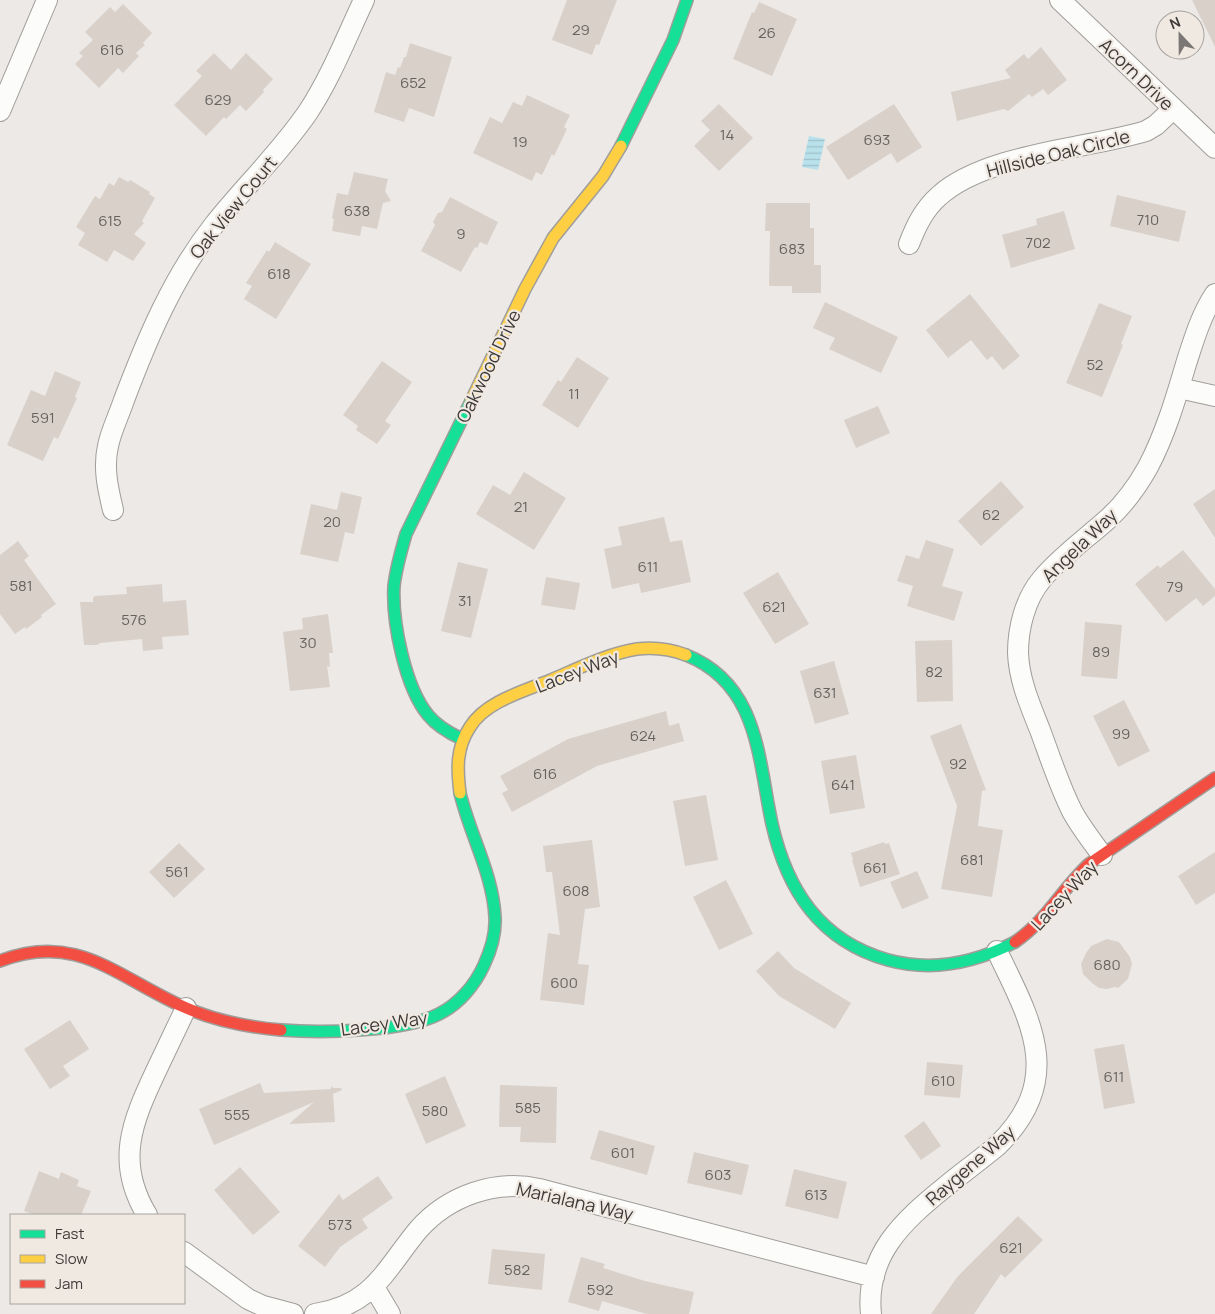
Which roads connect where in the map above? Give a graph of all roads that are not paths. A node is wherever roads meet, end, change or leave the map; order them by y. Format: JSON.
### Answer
{"nodes":[{"id":1,"x":47,"y":0,"type":"edge"},
{"id":2,"x":364,"y":0,"type":"edge"},
{"id":3,"x":687,"y":0,"type":"edge"},
{"id":4,"x":1060,"y":0,"type":"edge"},
{"id":5,"x":1173,"y":109,"type":"junction"},
{"id":6,"x":0,"y":111,"type":"edge"},
{"id":7,"x":1215,"y":148,"type":"edge"},
{"id":8,"x":909,"y":244,"type":"dead end"},
{"id":9,"x":1215,"y":294,"type":"edge"},
{"id":10,"x":1179,"y":388,"type":"junction"},
{"id":11,"x":1215,"y":396,"type":"edge"},
{"id":12,"x":113,"y":510,"type":"dead end"},
{"id":13,"x":462,"y":740,"type":"junction"},
{"id":14,"x":1215,"y":778,"type":"edge"},
{"id":15,"x":1102,"y":855,"type":"junction"},
{"id":16,"x":997,"y":951,"type":"junction"},
{"id":17,"x":0,"y":961,"type":"edge"},
{"id":18,"x":186,"y":1008,"type":"junction"},
{"id":19,"x":147,"y":1214,"type":"edge"},
{"id":20,"x":185,"y":1253,"type":"edge"},
{"id":21,"x":874,"y":1277,"type":"junction"},
{"id":22,"x":374,"y":1287,"type":"junction"},
{"id":23,"x":293,"y":1314,"type":"edge"},
{"id":24,"x":316,"y":1314,"type":"edge"},
{"id":25,"x":390,"y":1314,"type":"edge"},
{"id":26,"x":871,"y":1314,"type":"edge"}],
"edges":[{"from":1,"to":6,"type":"street"},
{"from":2,"to":12,"type":"street","name":"Oak View Court"},
{"from":3,"to":13,"type":"street","name":"Oakwood Drive"},
{"from":4,"to":5,"type":"street","name":"Acorn Drive"},
{"from":5,"to":7,"type":"street","name":"Acorn Drive"},
{"from":5,"to":8,"type":"street","name":"Hillside Oak Circle"},
{"from":9,"to":10,"type":"street","name":"Angela Way"},
{"from":10,"to":11,"type":"street"},
{"from":10,"to":15,"type":"street","name":"Angela Way"},
{"from":13,"to":16,"type":"street","name":"Lacey Way"},
{"from":13,"to":18,"type":"street","name":"Lacey Way"},
{"from":14,"to":15,"type":"street","name":"Lacey Way"},
{"from":15,"to":16,"type":"street","name":"Lacey Way"},
{"from":16,"to":21,"type":"street","name":"Raygene Way"},
{"from":17,"to":18,"type":"street","name":"Lacey Way"},
{"from":18,"to":19,"type":"street"},
{"from":20,"to":23,"type":"street"},
{"from":21,"to":22,"type":"street","name":"Marialana Way"},
{"from":21,"to":26,"type":"street","name":"Raygene Way"},
{"from":22,"to":24,"type":"street","name":"Marialana Way"},
{"from":22,"to":25,"type":"street"}]}
